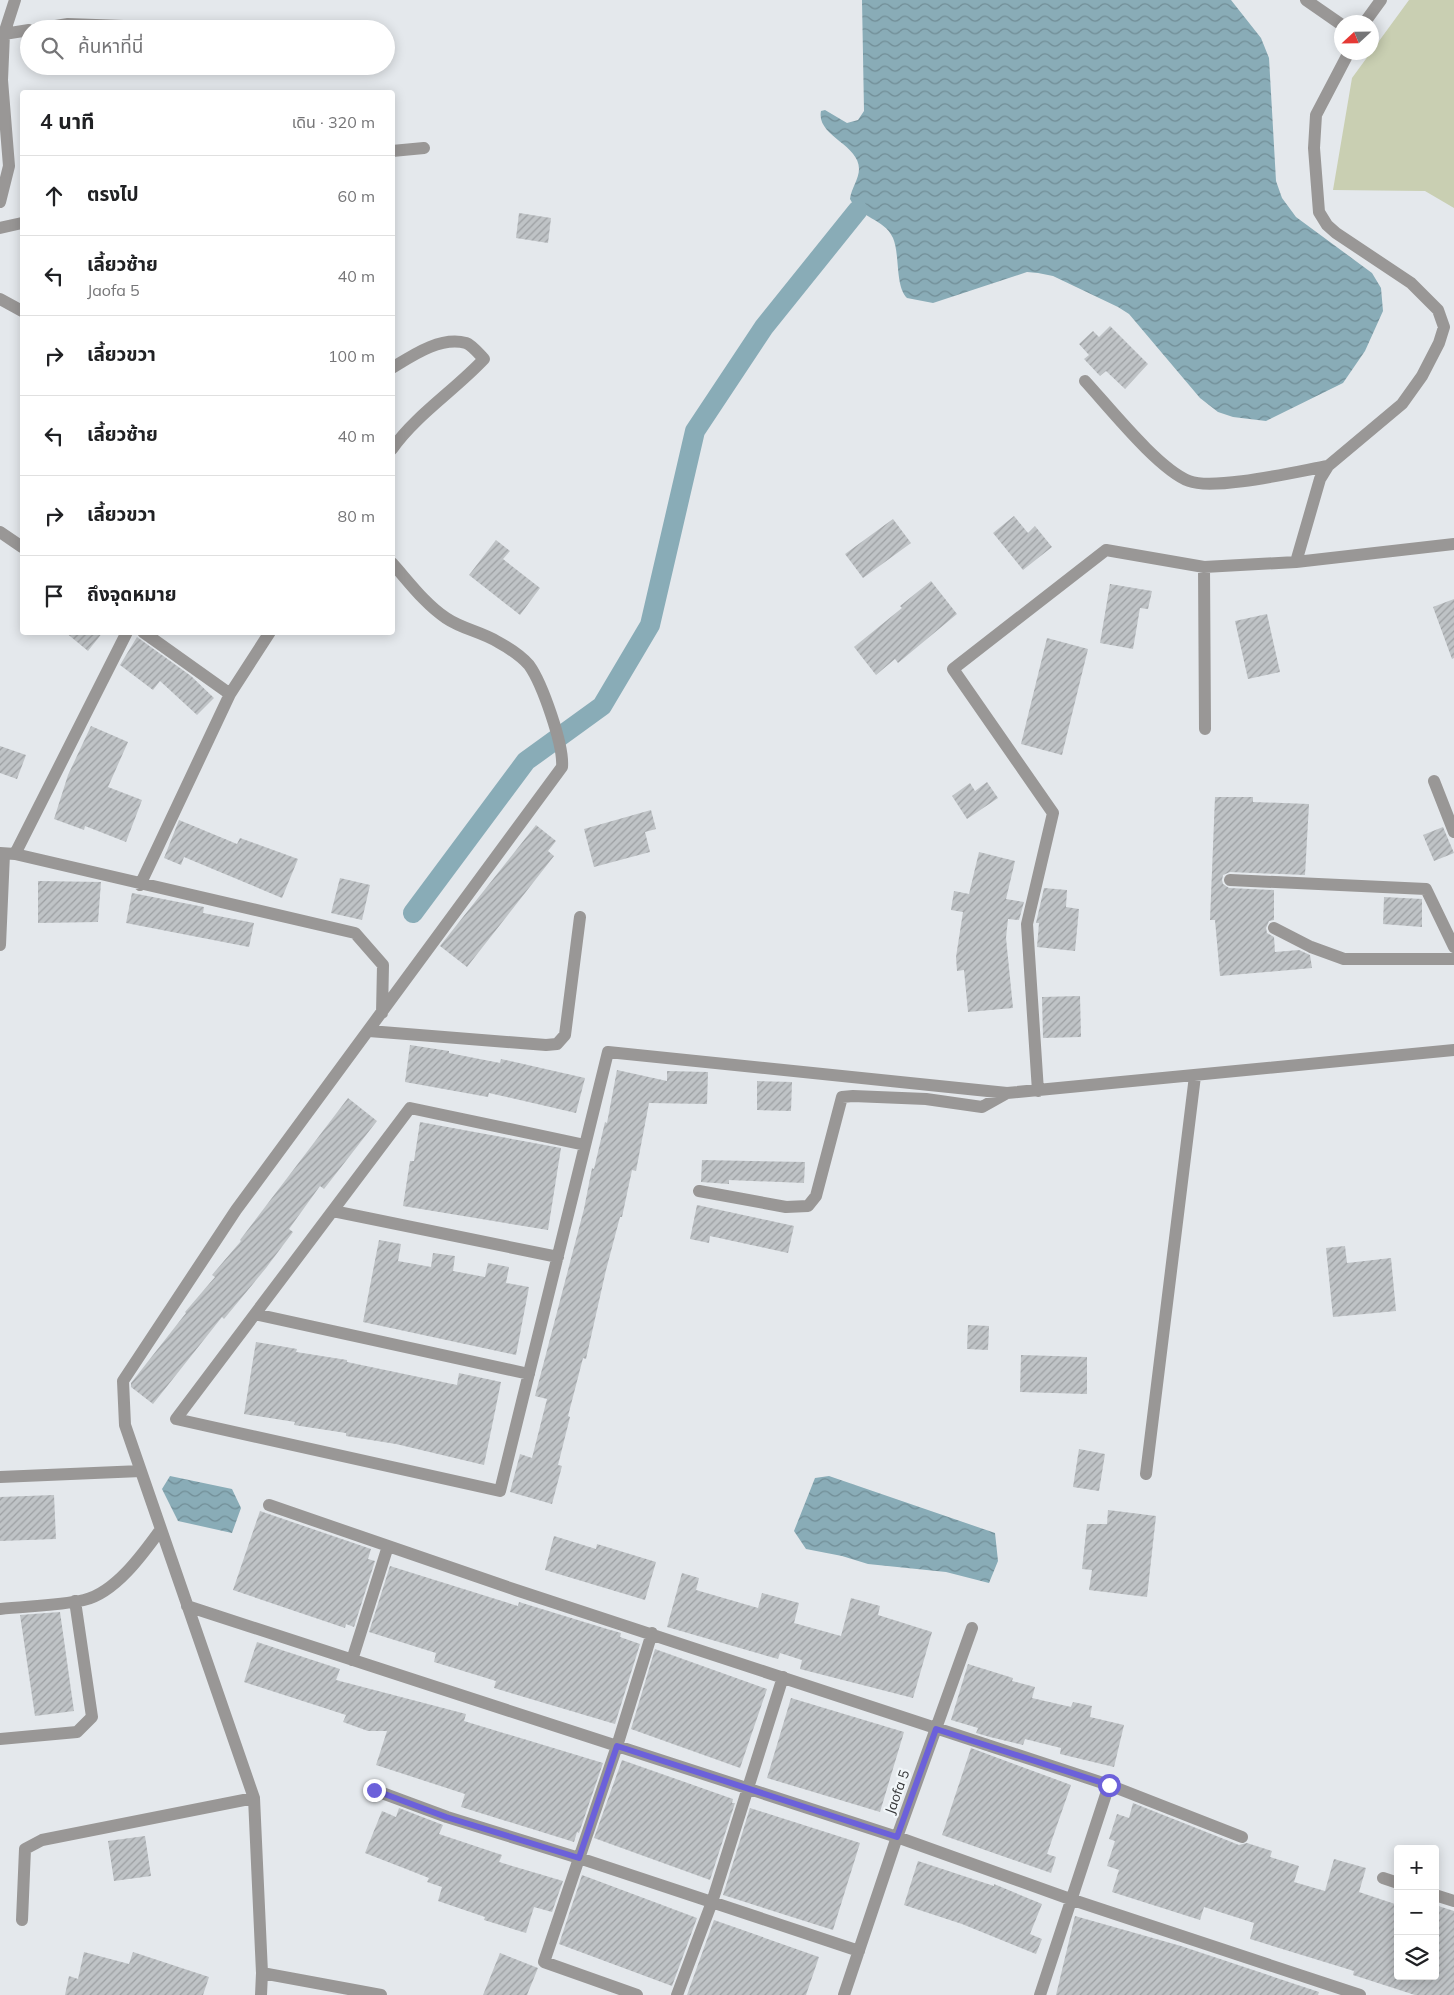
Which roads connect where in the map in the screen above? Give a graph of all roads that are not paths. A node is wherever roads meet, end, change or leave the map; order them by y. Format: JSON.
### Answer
{"nodes":[{"id":1,"x":15,"y":0,"type":"edge"},
{"id":2,"x":1306,"y":0,"type":"edge"},
{"id":3,"x":1381,"y":0,"type":"edge"},
{"id":4,"x":1370,"y":15,"type":"edge"},
{"id":5,"x":1334,"y":19,"type":"edge"},
{"id":6,"x":20,"y":31,"type":"edge"},
{"id":7,"x":4,"y":34,"type":"junction"},
{"id":8,"x":1345,"y":60,"type":"edge"},
{"id":9,"x":424,"y":148,"type":"dead end"},
{"id":10,"x":395,"y":151,"type":"edge"},
{"id":11,"x":0,"y":202,"type":"edge"},
{"id":12,"x":20,"y":223,"type":"edge"},
{"id":13,"x":0,"y":228,"type":"edge"},
{"id":14,"x":0,"y":300,"type":"edge"},
{"id":15,"x":20,"y":309,"type":"edge"},
{"id":16,"x":395,"y":366,"type":"edge"},
{"id":17,"x":1085,"y":381,"type":"dead end"},
{"id":18,"x":395,"y":445,"type":"edge"},
{"id":19,"x":1328,"y":466,"type":"junction"},
{"id":20,"x":0,"y":532,"type":"edge"},
{"id":21,"x":1454,"y":544,"type":"edge"},
{"id":22,"x":20,"y":547,"type":"edge"},
{"id":23,"x":1296,"y":562,"type":"junction"},
{"id":24,"x":395,"y":566,"type":"edge"},
{"id":25,"x":1204,"y":567,"type":"junction"},
{"id":26,"x":125,"y":635,"type":"edge"},
{"id":27,"x":147,"y":635,"type":"edge"},
{"id":28,"x":268,"y":635,"type":"edge"},
{"id":29,"x":230,"y":694,"type":"junction"},
{"id":30,"x":1205,"y":729,"type":"dead end"},
{"id":31,"x":1434,"y":782,"type":"dead end"},
{"id":32,"x":1454,"y":832,"type":"edge"},
{"id":33,"x":7,"y":854,"type":"edge"},
{"id":34,"x":1230,"y":880,"type":"dead end"},
{"id":35,"x":140,"y":885,"type":"junction"},
{"id":36,"x":580,"y":917,"type":"dead end"},
{"id":37,"x":1274,"y":928,"type":"dead end"},
{"id":38,"x":0,"y":946,"type":"edge"},
{"id":39,"x":1454,"y":947,"type":"edge"},
{"id":40,"x":1454,"y":959,"type":"edge"},
{"id":41,"x":382,"y":1013,"type":"junction"},
{"id":42,"x":369,"y":1031,"type":"junction"},
{"id":43,"x":1454,"y":1050,"type":"edge"},
{"id":44,"x":1195,"y":1076,"type":"junction"},
{"id":45,"x":1038,"y":1091,"type":"junction"},
{"id":46,"x":1006,"y":1093,"type":"junction"},
{"id":47,"x":585,"y":1145,"type":"junction"},
{"id":48,"x":699,"y":1191,"type":"dead end"},
{"id":49,"x":333,"y":1211,"type":"junction"},
{"id":50,"x":558,"y":1257,"type":"junction"},
{"id":51,"x":255,"y":1314,"type":"junction"},
{"id":52,"x":528,"y":1374,"type":"junction"},
{"id":53,"x":142,"y":1471,"type":"junction"},
{"id":54,"x":1146,"y":1474,"type":"dead end"},
{"id":55,"x":0,"y":1477,"type":"edge"},
{"id":56,"x":269,"y":1505,"type":"dead end"},
{"id":57,"x":161,"y":1529,"type":"junction"},
{"id":58,"x":388,"y":1546,"type":"junction"},
{"id":59,"x":75,"y":1601,"type":"junction"},
{"id":60,"x":187,"y":1606,"type":"junction"},
{"id":61,"x":0,"y":1609,"type":"edge"},
{"id":62,"x":972,"y":1628,"type":"dead end"},
{"id":63,"x":652,"y":1634,"type":"junction"},
{"id":64,"x":352,"y":1660,"type":"junction"},
{"id":65,"x":783,"y":1677,"type":"junction"},
{"id":66,"x":936,"y":1729,"type":"junction"},
{"id":67,"x":0,"y":1739,"type":"edge"},
{"id":68,"x":617,"y":1746,"type":"junction"},
{"id":69,"x":1109,"y":1785,"type":"junction"},
{"id":70,"x":748,"y":1789,"type":"junction"},
{"id":71,"x":374,"y":1790,"type":"dead end"},
{"id":72,"x":254,"y":1798,"type":"junction"},
{"id":73,"x":897,"y":1837,"type":"junction"},
{"id":74,"x":1242,"y":1837,"type":"dead end"},
{"id":75,"x":579,"y":1858,"type":"junction"},
{"id":76,"x":1383,"y":1878,"type":"dead end"},
{"id":77,"x":1394,"y":1882,"type":"edge"},
{"id":78,"x":1439,"y":1896,"type":"edge"},
{"id":79,"x":1070,"y":1899,"type":"junction"},
{"id":80,"x":1454,"y":1900,"type":"edge"},
{"id":81,"x":712,"y":1902,"type":"junction"},
{"id":82,"x":22,"y":1920,"type":"dead end"},
{"id":83,"x":859,"y":1951,"type":"junction"},
{"id":84,"x":262,"y":1973,"type":"junction"},
{"id":85,"x":261,"y":1995,"type":"edge"},
{"id":86,"x":381,"y":1995,"type":"edge"},
{"id":87,"x":637,"y":1995,"type":"edge"},
{"id":88,"x":677,"y":1995,"type":"edge"},
{"id":89,"x":844,"y":1995,"type":"edge"},
{"id":90,"x":1040,"y":1995,"type":"edge"},
{"id":91,"x":1360,"y":1995,"type":"edge"}],
"edges":[{"from":1,"to":7,"type":"street"},
{"from":2,"to":5,"type":"street"},
{"from":3,"to":4,"type":"street"},
{"from":6,"to":7,"type":"street"},
{"from":7,"to":11,"type":"street"},
{"from":8,"to":19,"type":"street"},
{"from":9,"to":10,"type":"street"},
{"from":12,"to":13,"type":"street"},
{"from":14,"to":15,"type":"street"},
{"from":16,"to":18,"type":"street"},
{"from":17,"to":19,"type":"street"},
{"from":19,"to":23,"type":"street"},
{"from":20,"to":22,"type":"street"},
{"from":21,"to":23,"type":"street"},
{"from":23,"to":25,"type":"street"},
{"from":24,"to":41,"type":"street"},
{"from":25,"to":30,"type":"street"},
{"from":25,"to":45,"type":"street"},
{"from":26,"to":33,"type":"street"},
{"from":27,"to":29,"type":"street"},
{"from":28,"to":29,"type":"street"},
{"from":29,"to":35,"type":"street"},
{"from":31,"to":32,"type":"street"},
{"from":33,"to":35,"type":"street"},
{"from":33,"to":38,"type":"street"},
{"from":34,"to":39,"type":"street"},
{"from":35,"to":41,"type":"street"},
{"from":36,"to":42,"type":"street"},
{"from":37,"to":40,"type":"street"},
{"from":41,"to":42,"type":"street"},
{"from":42,"to":53,"type":"street"},
{"from":43,"to":44,"type":"street"},
{"from":44,"to":45,"type":"street"},
{"from":44,"to":54,"type":"street"},
{"from":45,"to":46,"type":"street"},
{"from":46,"to":47,"type":"street"},
{"from":46,"to":48,"type":"street"},
{"from":47,"to":49,"type":"street"},
{"from":47,"to":50,"type":"street"},
{"from":49,"to":50,"type":"street"},
{"from":49,"to":51,"type":"street"},
{"from":50,"to":52,"type":"street"},
{"from":51,"to":52,"type":"street"},
{"from":51,"to":52,"type":"street"},
{"from":53,"to":55,"type":"street"},
{"from":53,"to":57,"type":"street"},
{"from":56,"to":58,"type":"street"},
{"from":57,"to":59,"type":"street"},
{"from":57,"to":60,"type":"street"},
{"from":58,"to":63,"type":"street"},
{"from":58,"to":64,"type":"street"},
{"from":59,"to":61,"type":"street"},
{"from":59,"to":67,"type":"street"},
{"from":60,"to":64,"type":"street"},
{"from":60,"to":72,"type":"street"},
{"from":62,"to":66,"type":"street","name":"Jaofa 5"},
{"from":63,"to":65,"type":"street"},
{"from":63,"to":68,"type":"street"},
{"from":64,"to":68,"type":"street"},
{"from":65,"to":66,"type":"street"},
{"from":65,"to":70,"type":"street"},
{"from":66,"to":69,"type":"street"},
{"from":66,"to":73,"type":"street","name":"Jaofa 5"},
{"from":68,"to":70,"type":"street"},
{"from":68,"to":75,"type":"street"},
{"from":69,"to":74,"type":"street"},
{"from":69,"to":79,"type":"street"},
{"from":70,"to":73,"type":"street"},
{"from":70,"to":81,"type":"street"},
{"from":71,"to":75,"type":"street"},
{"from":72,"to":82,"type":"street"},
{"from":72,"to":84,"type":"street"},
{"from":73,"to":79,"type":"street"},
{"from":73,"to":83,"type":"street","name":"Jaofa 5"},
{"from":75,"to":81,"type":"street"},
{"from":75,"to":87,"type":"street"},
{"from":76,"to":77,"type":"street"},
{"from":78,"to":80,"type":"street"},
{"from":79,"to":90,"type":"street"},
{"from":79,"to":91,"type":"street"},
{"from":81,"to":83,"type":"street"},
{"from":81,"to":88,"type":"street"},
{"from":83,"to":89,"type":"street","name":"Jaofa 5"},
{"from":84,"to":85,"type":"street"},
{"from":84,"to":86,"type":"street"}]}
